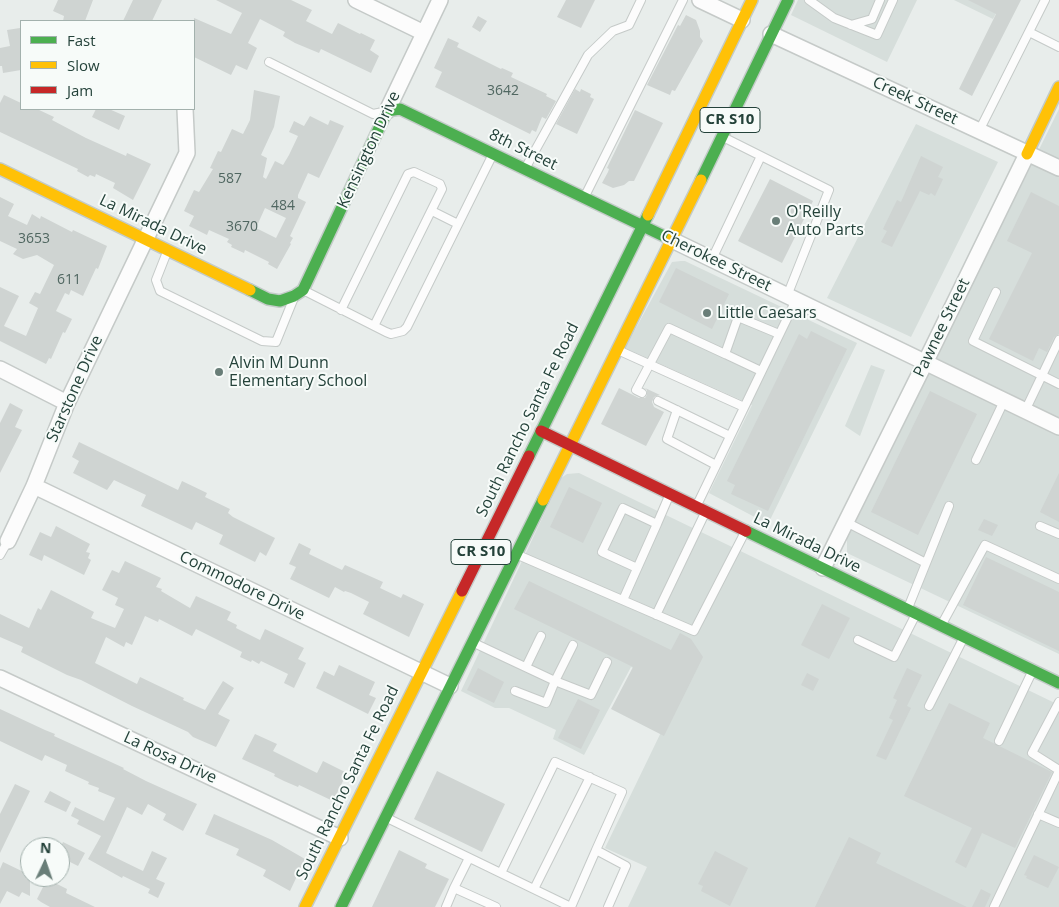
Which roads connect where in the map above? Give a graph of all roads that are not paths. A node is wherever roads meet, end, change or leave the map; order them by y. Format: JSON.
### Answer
{"nodes":[{"id":1,"x":356,"y":0,"type":"edge"},
{"id":2,"x":440,"y":0,"type":"edge"},
{"id":3,"x":641,"y":0,"type":"edge"},
{"id":4,"x":682,"y":0,"type":"edge"},
{"id":5,"x":700,"y":0,"type":"edge"},
{"id":6,"x":752,"y":0,"type":"edge"},
{"id":7,"x":788,"y":0,"type":"edge"},
{"id":8,"x":809,"y":0,"type":"edge"},
{"id":9,"x":880,"y":0,"type":"edge"},
{"id":10,"x":893,"y":0,"type":"edge"},
{"id":11,"x":1045,"y":0,"type":"edge"},
{"id":12,"x":742,"y":20,"type":"junction"},
{"id":13,"x":851,"y":25,"type":"junction"},
{"id":14,"x":1029,"y":32,"type":"junction"},
{"id":15,"x":424,"y":33,"type":"junction"},
{"id":16,"x":771,"y":34,"type":"junction"},
{"id":17,"x":1059,"y":47,"type":"edge"},
{"id":18,"x":269,"y":62,"type":"dead end"},
{"id":19,"x":1059,"y":87,"type":"edge"},
{"id":20,"x":185,"y":110,"type":"edge"},
{"id":21,"x":387,"y":111,"type":"junction"},
{"id":22,"x":979,"y":131,"type":"junction"},
{"id":23,"x":722,"y":136,"type":"junction"},
{"id":24,"x":493,"y":154,"type":"junction"},
{"id":25,"x":1027,"y":154,"type":"junction"},
{"id":26,"x":761,"y":156,"type":"junction"},
{"id":27,"x":1059,"y":168,"type":"edge"},
{"id":28,"x":0,"y":169,"type":"edge"},
{"id":29,"x":525,"y":169,"type":"junction"},
{"id":30,"x":584,"y":198,"type":"junction"},
{"id":31,"x":432,"y":211,"type":"junction"},
{"id":32,"x":458,"y":224,"type":"junction"},
{"id":33,"x":643,"y":226,"type":"junction"},
{"id":34,"x":146,"y":239,"type":"junction"},
{"id":35,"x":672,"y":240,"type":"junction"},
{"id":36,"x":168,"y":250,"type":"junction"},
{"id":37,"x":712,"y":259,"type":"junction"},
{"id":38,"x":996,"y":292,"type":"dead end"},
{"id":39,"x":299,"y":293,"type":"junction"},
{"id":40,"x":791,"y":298,"type":"junction"},
{"id":41,"x":341,"y":310,"type":"junction"},
{"id":42,"x":374,"y":326,"type":"junction"},
{"id":43,"x":779,"y":334,"type":"junction"},
{"id":44,"x":1059,"y":340,"type":"edge"},
{"id":45,"x":617,"y":350,"type":"junction"},
{"id":46,"x":724,"y":354,"type":"junction"},
{"id":47,"x":925,"y":363,"type":"junction"},
{"id":48,"x":651,"y":365,"type":"junction"},
{"id":49,"x":0,"y":369,"type":"edge"},
{"id":50,"x":761,"y":371,"type":"junction"},
{"id":51,"x":1042,"y":375,"type":"junction"},
{"id":52,"x":1059,"y":384,"type":"edge"},
{"id":53,"x":642,"y":393,"type":"dead end"},
{"id":54,"x":658,"y":400,"type":"dead end"},
{"id":55,"x":1004,"y":401,"type":"junction"},
{"id":56,"x":67,"y":403,"type":"junction"},
{"id":57,"x":744,"y":407,"type":"junction"},
{"id":58,"x":677,"y":410,"type":"junction"},
{"id":59,"x":1025,"y":411,"type":"junction"},
{"id":60,"x":1059,"y":427,"type":"edge"},
{"id":61,"x":541,"y":430,"type":"junction"},
{"id":62,"x":730,"y":436,"type":"junction"},
{"id":63,"x":570,"y":445,"type":"junction"},
{"id":64,"x":976,"y":460,"type":"dead end"},
{"id":65,"x":716,"y":466,"type":"junction"},
{"id":66,"x":34,"y":486,"type":"junction"},
{"id":67,"x":670,"y":494,"type":"junction"},
{"id":68,"x":949,"y":506,"type":"dead end"},
{"id":69,"x":701,"y":509,"type":"junction"},
{"id":70,"x":846,"y":522,"type":"junction"},
{"id":71,"x":657,"y":524,"type":"junction"},
{"id":72,"x":1040,"y":526,"type":"dead end"},
{"id":73,"x":746,"y":531,"type":"junction"},
{"id":74,"x":1059,"y":534,"type":"edge"},
{"id":75,"x":8,"y":541,"type":"joint"},
{"id":76,"x":516,"y":554,"type":"junction"},
{"id":77,"x":0,"y":555,"type":"edge"},
{"id":78,"x":926,"y":563,"type":"junction"},
{"id":79,"x":637,"y":568,"type":"junction"},
{"id":80,"x":823,"y":568,"type":"junction"},
{"id":81,"x":1059,"y":579,"type":"edge"},
{"id":82,"x":622,"y":600,"type":"junction"},
{"id":83,"x":912,"y":612,"type":"junction"},
{"id":84,"x":656,"y":614,"type":"junction"},
{"id":85,"x":942,"y":626,"type":"junction"},
{"id":86,"x":541,"y":636,"type":"dead end"},
{"id":87,"x":964,"y":637,"type":"junction"},
{"id":88,"x":858,"y":640,"type":"dead end"},
{"id":89,"x":472,"y":642,"type":"junction"},
{"id":90,"x":574,"y":645,"type":"dead end"},
{"id":91,"x":607,"y":662,"type":"dead end"},
{"id":92,"x":526,"y":667,"type":"junction"},
{"id":93,"x":1032,"y":670,"type":"junction"},
{"id":94,"x":421,"y":672,"type":"junction"},
{"id":95,"x":0,"y":678,"type":"edge"},
{"id":96,"x":555,"y":681,"type":"junction"},
{"id":97,"x":1059,"y":683,"type":"edge"},
{"id":98,"x":450,"y":686,"type":"junction"},
{"id":99,"x":514,"y":691,"type":"dead end"},
{"id":100,"x":1059,"y":702,"type":"edge"},
{"id":101,"x":929,"y":706,"type":"dead end"},
{"id":102,"x":999,"y":741,"type":"dead end"},
{"id":103,"x":1059,"y":771,"type":"edge"},
{"id":104,"x":590,"y":777,"type":"junction"},
{"id":105,"x":1038,"y":814,"type":"junction"},
{"id":106,"x":386,"y":817,"type":"junction"},
{"id":107,"x":1059,"y":824,"type":"edge"},
{"id":108,"x":340,"y":838,"type":"junction"},
{"id":109,"x":596,"y":850,"type":"junction"},
{"id":110,"x":469,"y":858,"type":"junction"},
{"id":111,"x":502,"y":873,"type":"junction"},
{"id":112,"x":454,"y":888,"type":"junction"},
{"id":113,"x":534,"y":889,"type":"junction"},
{"id":114,"x":305,"y":907,"type":"edge"},
{"id":115,"x":341,"y":907,"type":"edge"},
{"id":116,"x":446,"y":907,"type":"edge"},
{"id":117,"x":496,"y":907,"type":"edge"},
{"id":118,"x":571,"y":907,"type":"edge"},
{"id":119,"x":608,"y":907,"type":"edge"},
{"id":120,"x":994,"y":907,"type":"edge"}],
"edges":[{"from":1,"to":15,"type":"street"},
{"from":2,"to":15,"type":"street","name":"Kensington Drive"},
{"from":3,"to":29,"type":"lane"},
{"from":4,"to":30,"type":"lane"},
{"from":5,"to":12,"type":"street"},
{"from":6,"to":12,"type":"main road","name":"South Rancho Santa Fe Road","number":"CR S10"},
{"from":7,"to":16,"type":"main road","number":"CR S10"},
{"from":8,"to":13,"type":"lane"},
{"from":9,"to":13,"type":"lane"},
{"from":10,"to":13,"type":"lane"},
{"from":11,"to":14,"type":"lane"},
{"from":12,"to":33,"type":"main road","name":"South Rancho Santa Fe Road","number":"CR S10"},
{"from":14,"to":17,"type":"lane"},
{"from":14,"to":22,"type":"lane"},
{"from":15,"to":21,"type":"street","name":"Kensington Drive"},
{"from":16,"to":22,"type":"street","name":"Creek Street"},
{"from":16,"to":23,"type":"main road","number":"CR S10"},
{"from":18,"to":21,"type":"lane"},
{"from":19,"to":25,"type":"main road","name":"Pawnee Street"},
{"from":20,"to":34,"type":"street","name":"Starstone Drive"},
{"from":21,"to":24,"type":"main road","name":"8th Street"},
{"from":21,"to":39,"type":"main road","name":"Kensington Drive"},
{"from":22,"to":25,"type":"street","name":"Creek Street"},
{"from":23,"to":26,"type":"lane"},
{"from":23,"to":35,"type":"main road","number":"CR S10"},
{"from":24,"to":29,"type":"main road","name":"8th Street"},
{"from":24,"to":32,"type":"lane"},
{"from":25,"to":27,"type":"street","name":"Creek Street"},
{"from":25,"to":47,"type":"street","name":"Pawnee Street"},
{"from":26,"to":37,"type":"lane"},
{"from":26,"to":40,"type":"lane"},
{"from":28,"to":34,"type":"main road","name":"La Mirada Drive"},
{"from":29,"to":30,"type":"main road","name":"8th Street"},
{"from":30,"to":33,"type":"main road","name":"8th Street"},
{"from":31,"to":32,"type":"lane"},
{"from":31,"to":41,"type":"lane"},
{"from":31,"to":42,"type":"lane"},
{"from":32,"to":42,"type":"lane"},
{"from":33,"to":35,"type":"main road","name":"Cherokee Street"},
{"from":33,"to":61,"type":"main road","name":"South Rancho Santa Fe Road","number":"CR S10"},
{"from":34,"to":36,"type":"main road","name":"La Mirada Drive"},
{"from":34,"to":56,"type":"street","name":"Starstone Drive"},
{"from":35,"to":37,"type":"street","name":"Cherokee Street"},
{"from":35,"to":45,"type":"main road","number":"CR S10"},
{"from":36,"to":39,"type":"main road","name":"La Mirada Drive"},
{"from":36,"to":39,"type":"lane"},
{"from":37,"to":40,"type":"street","name":"Cherokee Street"},
{"from":38,"to":51,"type":"lane"},
{"from":39,"to":41,"type":"lane"},
{"from":40,"to":43,"type":"lane"},
{"from":40,"to":47,"type":"street","name":"Cherokee Street"},
{"from":41,"to":42,"type":"lane"},
{"from":43,"to":46,"type":"lane"},
{"from":43,"to":50,"type":"lane"},
{"from":44,"to":51,"type":"lane"},
{"from":45,"to":48,"type":"lane"},
{"from":45,"to":63,"type":"main road","number":"CR S10"},
{"from":46,"to":48,"type":"lane"},
{"from":46,"to":50,"type":"lane"},
{"from":47,"to":55,"type":"street","name":"Cherokee Street"},
{"from":47,"to":70,"type":"street","name":"Pawnee Street"},
{"from":48,"to":53,"type":"lane"},
{"from":48,"to":57,"type":"lane"},
{"from":49,"to":56,"type":"street"},
{"from":50,"to":57,"type":"lane"},
{"from":51,"to":52,"type":"lane"},
{"from":51,"to":59,"type":"lane"},
{"from":54,"to":58,"type":"lane"},
{"from":55,"to":59,"type":"street","name":"Cherokee Street"},
{"from":55,"to":64,"type":"lane"},
{"from":56,"to":66,"type":"street","name":"Starstone Drive"},
{"from":57,"to":62,"type":"lane"},
{"from":58,"to":62,"type":"lane"},
{"from":58,"to":65,"type":"lane"},
{"from":59,"to":60,"type":"street","name":"Cherokee Street"},
{"from":61,"to":63,"type":"main road","name":"La Mirada Drive"},
{"from":61,"to":94,"type":"main road","name":"South Rancho Santa Fe Road","number":"CR S10"},
{"from":62,"to":65,"type":"lane"},
{"from":63,"to":67,"type":"main road","name":"La Mirada Drive"},
{"from":63,"to":76,"type":"main road","number":"CR S10"},
{"from":65,"to":69,"type":"lane"},
{"from":66,"to":75,"type":"street","name":"Starstone Drive"},
{"from":66,"to":94,"type":"street","name":"Commodore Drive"},
{"from":67,"to":69,"type":"main road","name":"La Mirada Drive"},
{"from":67,"to":71,"type":"lane"},
{"from":68,"to":78,"type":"lane"},
{"from":69,"to":73,"type":"main road","name":"La Mirada Drive"},
{"from":69,"to":84,"type":"lane"},
{"from":70,"to":78,"type":"lane"},
{"from":70,"to":80,"type":"street","name":"Pawnee Street"},
{"from":71,"to":79,"type":"lane"},
{"from":71,"to":79,"type":"lane"},
{"from":72,"to":74,"type":"lane"},
{"from":73,"to":80,"type":"main road","name":"La Mirada Drive"},
{"from":73,"to":84,"type":"lane"},
{"from":75,"to":77,"type":"lane"},
{"from":76,"to":82,"type":"lane"},
{"from":76,"to":89,"type":"main road","number":"CR S10"},
{"from":78,"to":83,"type":"lane"},
{"from":79,"to":82,"type":"lane"},
{"from":80,"to":83,"type":"main road","name":"La Mirada Drive"},
{"from":81,"to":85,"type":"lane"},
{"from":82,"to":84,"type":"lane"},
{"from":83,"to":85,"type":"main road","name":"La Mirada Drive"},
{"from":83,"to":88,"type":"lane"},
{"from":85,"to":87,"type":"main road","name":"La Mirada Drive"},
{"from":86,"to":92,"type":"lane"},
{"from":87,"to":93,"type":"main road","name":"La Mirada Drive"},
{"from":87,"to":101,"type":"lane"},
{"from":89,"to":92,"type":"lane"},
{"from":89,"to":98,"type":"main road","number":"CR S10"},
{"from":90,"to":96,"type":"lane"},
{"from":91,"to":96,"type":"lane"},
{"from":92,"to":96,"type":"lane"},
{"from":93,"to":97,"type":"main road","name":"La Mirada Drive"},
{"from":93,"to":102,"type":"lane"},
{"from":94,"to":98,"type":"street","name":"Commodore Drive"},
{"from":94,"to":108,"type":"main road","name":"South Rancho Santa Fe Road","number":"CR S10"},
{"from":95,"to":108,"type":"street","name":"La Rosa Drive"},
{"from":96,"to":99,"type":"lane"},
{"from":98,"to":106,"type":"main road","number":"CR S10"},
{"from":100,"to":103,"type":"lane"},
{"from":103,"to":105,"type":"lane"},
{"from":104,"to":109,"type":"lane"},
{"from":104,"to":111,"type":"lane"},
{"from":104,"to":113,"type":"lane"},
{"from":105,"to":107,"type":"lane"},
{"from":105,"to":120,"type":"lane"},
{"from":106,"to":110,"type":"lane"},
{"from":106,"to":115,"type":"main road","number":"CR S10"},
{"from":108,"to":114,"type":"main road","name":"South Rancho Santa Fe Road","number":"CR S10"},
{"from":109,"to":118,"type":"lane"},
{"from":109,"to":119,"type":"lane"},
{"from":110,"to":111,"type":"lane"},
{"from":110,"to":112,"type":"lane"},
{"from":111,"to":113,"type":"lane"},
{"from":112,"to":116,"type":"lane"},
{"from":112,"to":117,"type":"lane"},
{"from":113,"to":118,"type":"lane"}]}
